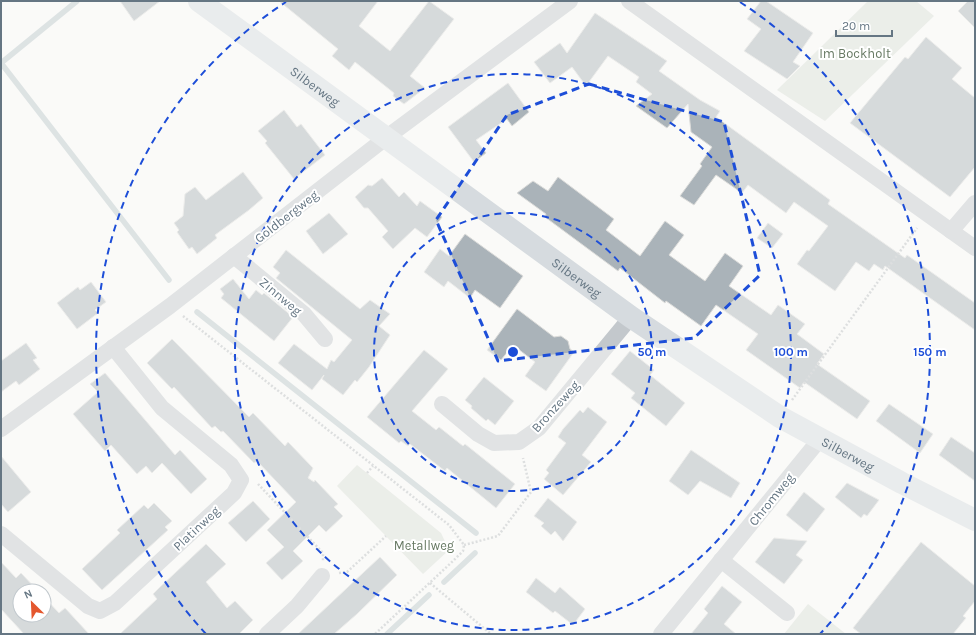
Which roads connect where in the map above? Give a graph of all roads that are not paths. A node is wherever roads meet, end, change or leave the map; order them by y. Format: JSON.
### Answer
{"nodes":[{"id":1,"x":199,"y":1,"type":"edge"},
{"id":2,"x":629,"y":1,"type":"edge"},
{"id":3,"x":565,"y":2,"type":"edge"},
{"id":4,"x":387,"y":137,"type":"junction"},
{"id":5,"x":975,"y":203,"type":"edge"},
{"id":6,"x":951,"y":231,"type":"junction"},
{"id":7,"x":975,"y":248,"type":"edge"},
{"id":8,"x":234,"y":256,"type":"junction"},
{"id":9,"x":631,"y":317,"type":"junction"},
{"id":10,"x":325,"y":339,"type":"dead end"},
{"id":11,"x":112,"y":347,"type":"junction"},
{"id":12,"x":442,"y":404,"type":"dead end"},
{"id":13,"x":1,"y":429,"type":"edge"},
{"id":14,"x":820,"y":439,"type":"junction"},
{"id":15,"x":975,"y":520,"type":"edge"},
{"id":16,"x":1,"y":534,"type":"edge"},
{"id":17,"x":721,"y":560,"type":"junction"},
{"id":18,"x":322,"y":576,"type":"road end"},
{"id":19,"x":787,"y":612,"type":"dead end"},
{"id":20,"x":267,"y":634,"type":"edge"},
{"id":21,"x":661,"y":634,"type":"edge"}],
"edges":[{"from":1,"to":4,"type":"street","name":"Silberweg"},
{"from":2,"to":6,"type":"street"},
{"from":3,"to":4,"type":"street","name":"Goldbergweg"},
{"from":4,"to":8,"type":"street","name":"Goldbergweg"},
{"from":4,"to":9,"type":"street","name":"Silberweg"},
{"from":5,"to":6,"type":"street"},
{"from":6,"to":7,"type":"street"},
{"from":8,"to":10,"type":"street","name":"Zinnweg"},
{"from":8,"to":11,"type":"street","name":"Goldbergweg"},
{"from":9,"to":12,"type":"street","name":"Bronzeweg"},
{"from":9,"to":14,"type":"street","name":"Silberweg"},
{"from":11,"to":13,"type":"street","name":"Goldbergweg"},
{"from":11,"to":16,"type":"street","name":"Platinweg"},
{"from":14,"to":15,"type":"street","name":"Silberweg"},
{"from":14,"to":17,"type":"street","name":"Chromweg"},
{"from":17,"to":19,"type":"street"},
{"from":17,"to":21,"type":"street","name":"Chromweg"},
{"from":18,"to":20,"type":"street"}]}
